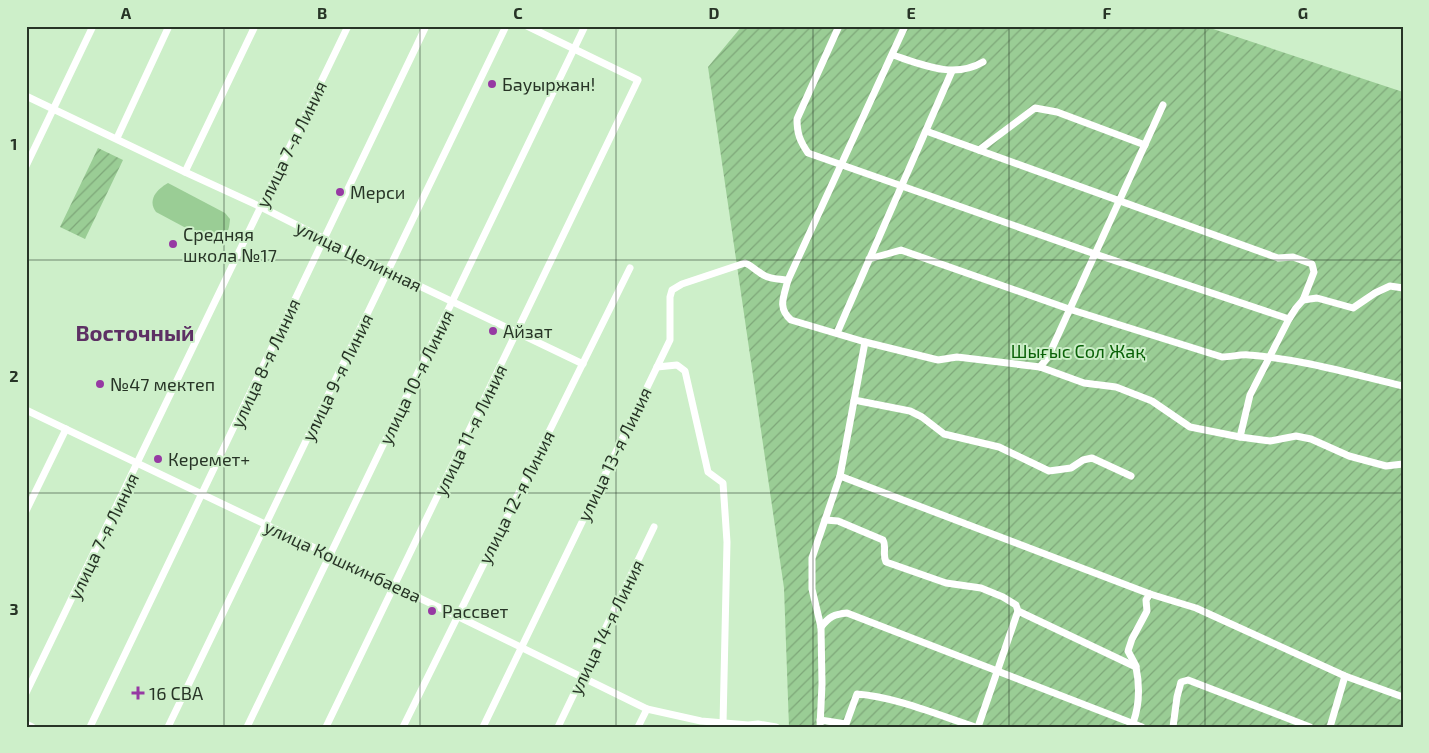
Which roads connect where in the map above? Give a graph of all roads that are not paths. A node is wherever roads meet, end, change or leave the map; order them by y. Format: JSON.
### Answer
{"nodes":[{"id":1,"x":93,"y":26,"type":"edge"},
{"id":2,"x":170,"y":26,"type":"edge"},
{"id":3,"x":255,"y":26,"type":"edge"},
{"id":4,"x":348,"y":26,"type":"edge"},
{"id":5,"x":426,"y":26,"type":"edge"},
{"id":6,"x":506,"y":26,"type":"edge"},
{"id":7,"x":527,"y":26,"type":"edge"},
{"id":8,"x":585,"y":26,"type":"edge"},
{"id":9,"x":839,"y":26,"type":"edge"},
{"id":10,"x":905,"y":26,"type":"edge"},
{"id":11,"x":574,"y":48,"type":"junction"},
{"id":12,"x":893,"y":55,"type":"junction"},
{"id":13,"x":983,"y":62,"type":"dead end"},
{"id":14,"x":952,"y":71,"type":"junction"},
{"id":15,"x":26,"y":96,"type":"edge"},
{"id":16,"x":1163,"y":105,"type":"dead end"},
{"id":17,"x":53,"y":109,"type":"junction"},
{"id":18,"x":926,"y":131,"type":"junction"},
{"id":19,"x":117,"y":138,"type":"junction"},
{"id":20,"x":1145,"y":144,"type":"junction"},
{"id":21,"x":979,"y":150,"type":"junction"},
{"id":22,"x":842,"y":165,"type":"junction"},
{"id":23,"x":26,"y":166,"type":"edge"},
{"id":24,"x":185,"y":172,"type":"junction"},
{"id":25,"x":901,"y":186,"type":"junction"},
{"id":26,"x":1120,"y":200,"type":"junction"},
{"id":27,"x":261,"y":207,"type":"junction"},
{"id":28,"x":323,"y":239,"type":"junction"},
{"id":29,"x":1094,"y":254,"type":"junction"},
{"id":30,"x":869,"y":259,"type":"junction"},
{"id":31,"x":630,"y":268,"type":"dead end"},
{"id":32,"x":388,"y":271,"type":"junction"},
{"id":33,"x":788,"y":280,"type":"junction"},
{"id":34,"x":1403,"y":288,"type":"edge"},
{"id":35,"x":1303,"y":300,"type":"junction"},
{"id":36,"x":452,"y":301,"type":"junction"},
{"id":37,"x":1069,"y":309,"type":"junction"},
{"id":38,"x":1289,"y":319,"type":"junction"},
{"id":39,"x":517,"y":332,"type":"junction"},
{"id":40,"x":837,"y":333,"type":"junction"},
{"id":41,"x":865,"y":342,"type":"junction"},
{"id":42,"x":1269,"y":357,"type":"junction"},
{"id":43,"x":583,"y":364,"type":"junction"},
{"id":44,"x":1040,"y":367,"type":"junction"},
{"id":45,"x":657,"y":368,"type":"junction"},
{"id":46,"x":1403,"y":386,"type":"edge"},
{"id":47,"x":854,"y":400,"type":"junction"},
{"id":48,"x":26,"y":410,"type":"edge"},
{"id":49,"x":66,"y":429,"type":"junction"},
{"id":50,"x":1240,"y":437,"type":"junction"},
{"id":51,"x":138,"y":464,"type":"junction"},
{"id":52,"x":1403,"y":464,"type":"edge"},
{"id":53,"x":840,"y":476,"type":"junction"},
{"id":54,"x":1131,"y":476,"type":"dead end"},
{"id":55,"x":203,"y":495,"type":"junction"},
{"id":56,"x":26,"y":511,"type":"edge"},
{"id":57,"x":825,"y":520,"type":"junction"},
{"id":58,"x":266,"y":525,"type":"junction"},
{"id":59,"x":654,"y":527,"type":"dead end"},
{"id":60,"x":330,"y":555,"type":"junction"},
{"id":61,"x":394,"y":586,"type":"junction"},
{"id":62,"x":1150,"y":594,"type":"junction"},
{"id":63,"x":1018,"y":611,"type":"junction"},
{"id":64,"x":457,"y":616,"type":"junction"},
{"id":65,"x":821,"y":627,"type":"junction"},
{"id":66,"x":521,"y":648,"type":"junction"},
{"id":67,"x":1136,"y":667,"type":"junction"},
{"id":68,"x":997,"y":672,"type":"junction"},
{"id":69,"x":1345,"y":676,"type":"junction"},
{"id":70,"x":582,"y":677,"type":"junction"},
{"id":71,"x":26,"y":693,"type":"edge"},
{"id":72,"x":1403,"y":697,"type":"edge"},
{"id":73,"x":647,"y":709,"type":"junction"},
{"id":74,"x":1133,"y":723,"type":"junction"},
{"id":75,"x":26,"y":724,"type":"edge"},
{"id":76,"x":701,"y":724,"type":"edge"},
{"id":77,"x":723,"y":724,"type":"junction"},
{"id":78,"x":820,"y":724,"type":"edge"},
{"id":79,"x":748,"y":726,"type":"edge"},
{"id":80,"x":32,"y":727,"type":"edge"},
{"id":81,"x":90,"y":727,"type":"edge"},
{"id":82,"x":168,"y":727,"type":"edge"},
{"id":83,"x":247,"y":727,"type":"edge"},
{"id":84,"x":326,"y":727,"type":"edge"},
{"id":85,"x":403,"y":727,"type":"edge"},
{"id":86,"x":483,"y":727,"type":"edge"},
{"id":87,"x":558,"y":727,"type":"edge"},
{"id":88,"x":638,"y":727,"type":"edge"},
{"id":89,"x":776,"y":727,"type":"edge"},
{"id":90,"x":976,"y":727,"type":"edge"},
{"id":91,"x":1142,"y":727,"type":"edge"},
{"id":92,"x":1172,"y":727,"type":"edge"},
{"id":93,"x":1310,"y":727,"type":"edge"},
{"id":94,"x":1330,"y":727,"type":"edge"}],
"edges":[{"from":1,"to":17,"type":"street"},
{"from":2,"to":19,"type":"street"},
{"from":3,"to":24,"type":"street"},
{"from":4,"to":27,"type":"street","name":"улица 7-я Линия"},
{"from":5,"to":28,"type":"street","name":"улица 8-я Линия"},
{"from":6,"to":32,"type":"street","name":"улица 9-я Линия"},
{"from":7,"to":11,"type":"street"},
{"from":8,"to":11,"type":"street","name":"улица 10-я Линия"},
{"from":9,"to":22,"type":"street"},
{"from":10,"to":12,"type":"street"},
{"from":11,"to":36,"type":"street","name":"улица 10-я Линия"},
{"from":11,"to":39,"type":"street","name":"улица 11-я Линия"},
{"from":12,"to":14,"type":"street"},
{"from":12,"to":22,"type":"street"},
{"from":13,"to":14,"type":"street"},
{"from":14,"to":18,"type":"street"},
{"from":15,"to":17,"type":"street","name":"улица Целинная"},
{"from":16,"to":20,"type":"street"},
{"from":17,"to":19,"type":"street","name":"улица Целинная"},
{"from":17,"to":23,"type":"street"},
{"from":18,"to":21,"type":"street"},
{"from":18,"to":25,"type":"street"},
{"from":19,"to":24,"type":"street","name":"улица Целинная"},
{"from":20,"to":21,"type":"street"},
{"from":20,"to":26,"type":"street"},
{"from":21,"to":26,"type":"street"},
{"from":22,"to":25,"type":"street"},
{"from":22,"to":33,"type":"street"},
{"from":24,"to":27,"type":"street","name":"улица Целинная"},
{"from":25,"to":29,"type":"street"},
{"from":25,"to":30,"type":"street"},
{"from":26,"to":29,"type":"street"},
{"from":26,"to":35,"type":"street"},
{"from":27,"to":28,"type":"street","name":"улица Целинная"},
{"from":27,"to":51,"type":"street","name":"улица 7-я Линия"},
{"from":28,"to":32,"type":"street","name":"улица Целинная"},
{"from":28,"to":55,"type":"street","name":"улица 8-я Линия"},
{"from":29,"to":37,"type":"street"},
{"from":29,"to":38,"type":"street"},
{"from":30,"to":37,"type":"street"},
{"from":30,"to":40,"type":"street"},
{"from":31,"to":43,"type":"street","name":"улица 12-я Линия"},
{"from":32,"to":36,"type":"street","name":"улица Целинная"},
{"from":32,"to":58,"type":"street","name":"улица 9-я Линия"},
{"from":33,"to":40,"type":"street"},
{"from":33,"to":45,"type":"street","name":"улица 13-я Линия"},
{"from":34,"to":35,"type":"street"},
{"from":35,"to":38,"type":"street"},
{"from":36,"to":39,"type":"street","name":"улица Целинная"},
{"from":36,"to":60,"type":"street","name":"улица 10-я Линия"},
{"from":37,"to":42,"type":"street"},
{"from":37,"to":44,"type":"street"},
{"from":38,"to":42,"type":"street"},
{"from":39,"to":43,"type":"street","name":"улица Целинная"},
{"from":39,"to":61,"type":"street","name":"улица 11-я Линия"},
{"from":40,"to":41,"type":"street"},
{"from":41,"to":44,"type":"street"},
{"from":41,"to":47,"type":"street"},
{"from":42,"to":46,"type":"street"},
{"from":42,"to":50,"type":"street"},
{"from":43,"to":64,"type":"street","name":"улица 12-я Линия"},
{"from":44,"to":50,"type":"street"},
{"from":45,"to":66,"type":"street","name":"улица 13-я Линия"},
{"from":45,"to":77,"type":"street"},
{"from":47,"to":53,"type":"street"},
{"from":47,"to":54,"type":"street"},
{"from":48,"to":49,"type":"street","name":"улица Кошкинбаева"},
{"from":49,"to":51,"type":"street","name":"улица Кошкинбаева"},
{"from":49,"to":56,"type":"street"},
{"from":50,"to":52,"type":"street"},
{"from":51,"to":55,"type":"street","name":"улица Кошкинбаева"},
{"from":51,"to":71,"type":"street","name":"улица 7-я Линия"},
{"from":53,"to":57,"type":"street"},
{"from":53,"to":62,"type":"street"},
{"from":55,"to":58,"type":"street","name":"улица Кошкинбаева"},
{"from":55,"to":81,"type":"street","name":"улица 8-я Линия"},
{"from":57,"to":63,"type":"street"},
{"from":57,"to":65,"type":"street"},
{"from":58,"to":60,"type":"street","name":"улица Кошкинбаева"},
{"from":58,"to":82,"type":"street","name":"улица 9-я Линия"},
{"from":59,"to":70,"type":"street","name":"улица 14-я Линия"},
{"from":60,"to":61,"type":"street","name":"улица Кошкинбаева"},
{"from":60,"to":83,"type":"street","name":"улица 10-я Линия"},
{"from":61,"to":64,"type":"street","name":"улица Кошкинбаева"},
{"from":61,"to":84,"type":"street","name":"улица 11-я Линия"},
{"from":62,"to":67,"type":"street"},
{"from":62,"to":69,"type":"street"},
{"from":63,"to":67,"type":"street"},
{"from":63,"to":68,"type":"street"},
{"from":64,"to":66,"type":"street","name":"улица Кошкинбаева"},
{"from":64,"to":85,"type":"street","name":"улица 12-я Линия"},
{"from":65,"to":68,"type":"street"},
{"from":65,"to":78,"type":"street"},
{"from":66,"to":70,"type":"street","name":"улица Кошкинбаева"},
{"from":66,"to":86,"type":"street","name":"улица 13-я Линия"},
{"from":67,"to":74,"type":"street"},
{"from":68,"to":74,"type":"street"},
{"from":68,"to":90,"type":"street"},
{"from":69,"to":72,"type":"street"},
{"from":69,"to":94,"type":"street"},
{"from":70,"to":73,"type":"street","name":"улица Кошкинбаева"},
{"from":70,"to":87,"type":"street","name":"улица 14-я Линия"},
{"from":73,"to":76,"type":"street","name":"улица Кошкинбаева"},
{"from":73,"to":88,"type":"street"},
{"from":74,"to":91,"type":"street"},
{"from":75,"to":80,"type":"street"},
{"from":76,"to":77,"type":"street","name":"улица Кошкинбаева"},
{"from":77,"to":79,"type":"street","name":"улица Кошкинбаева"},
{"from":78,"to":90,"type":"street"},
{"from":79,"to":89,"type":"street","name":"улица Кошкинбаева"},
{"from":92,"to":93,"type":"street"}]}
